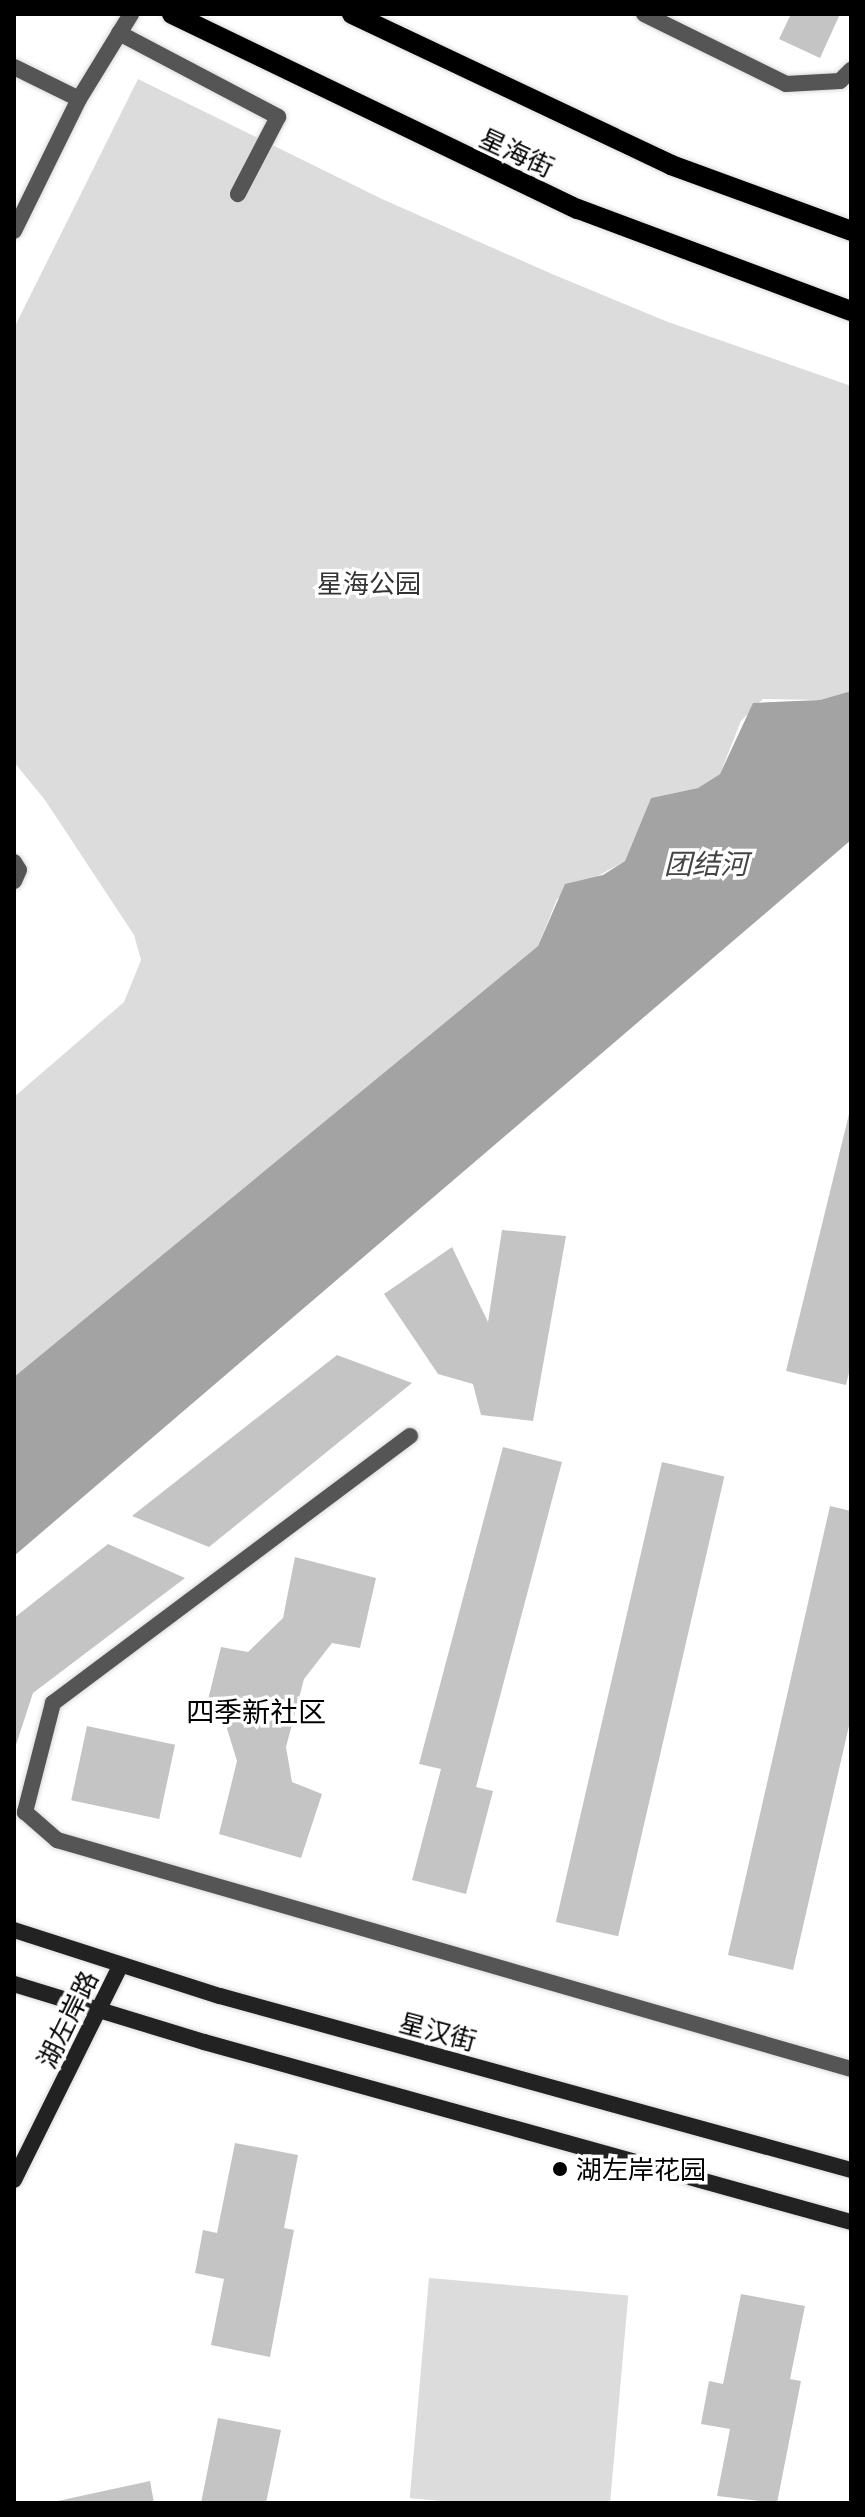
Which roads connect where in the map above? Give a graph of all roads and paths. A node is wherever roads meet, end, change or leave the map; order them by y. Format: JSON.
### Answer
{"nodes":[{"id":1,"x":131,"y":14,"type":"edge"},
{"id":2,"x":172,"y":14,"type":"edge"},
{"id":3,"x":352,"y":14,"type":"edge"},
{"id":4,"x":644,"y":14,"type":"edge"},
{"id":5,"x":119,"y":33,"type":"junction"},
{"id":6,"x":14,"y":67,"type":"edge"},
{"id":7,"x":851,"y":70,"type":"edge"},
{"id":8,"x":79,"y":99,"type":"junction"},
{"id":9,"x":238,"y":194,"type":"dead end"},
{"id":10,"x":14,"y":231,"type":"edge"},
{"id":11,"x":851,"y":231,"type":"edge"},
{"id":12,"x":851,"y":311,"type":"edge"},
{"id":13,"x":14,"y":862,"type":"edge"},
{"id":14,"x":14,"y":881,"type":"edge"},
{"id":15,"x":410,"y":1436,"type":"dead end"},
{"id":16,"x":14,"y":1930,"type":"edge"},
{"id":17,"x":120,"y":1966,"type":"junction"},
{"id":18,"x":14,"y":1984,"type":"edge"},
{"id":19,"x":99,"y":2012,"type":"junction"},
{"id":20,"x":851,"y":2069,"type":"edge"},
{"id":21,"x":851,"y":2170,"type":"edge"},
{"id":22,"x":14,"y":2180,"type":"edge"},
{"id":23,"x":851,"y":2222,"type":"edge"}],
"edges":[{"from":1,"to":5,"type":"lane"},
{"from":2,"to":12,"type":"main road","name":"星海街"},
{"from":3,"to":11,"type":"main road","name":"星海街"},
{"from":4,"to":7,"type":"lane"},
{"from":5,"to":8,"type":"lane"},
{"from":5,"to":9,"type":"lane"},
{"from":6,"to":8,"type":"lane"},
{"from":8,"to":10,"type":"lane"},
{"from":13,"to":14,"type":"lane"},
{"from":15,"to":20,"type":"lane"},
{"from":16,"to":17,"type":"main road","name":"星汉街"},
{"from":17,"to":19,"type":"main road","name":"湖左岸路"},
{"from":17,"to":21,"type":"main road","name":"星汉街"},
{"from":18,"to":19,"type":"main road"},
{"from":19,"to":22,"type":"main road","name":"湖左岸路"},
{"from":19,"to":23,"type":"main road"}]}
